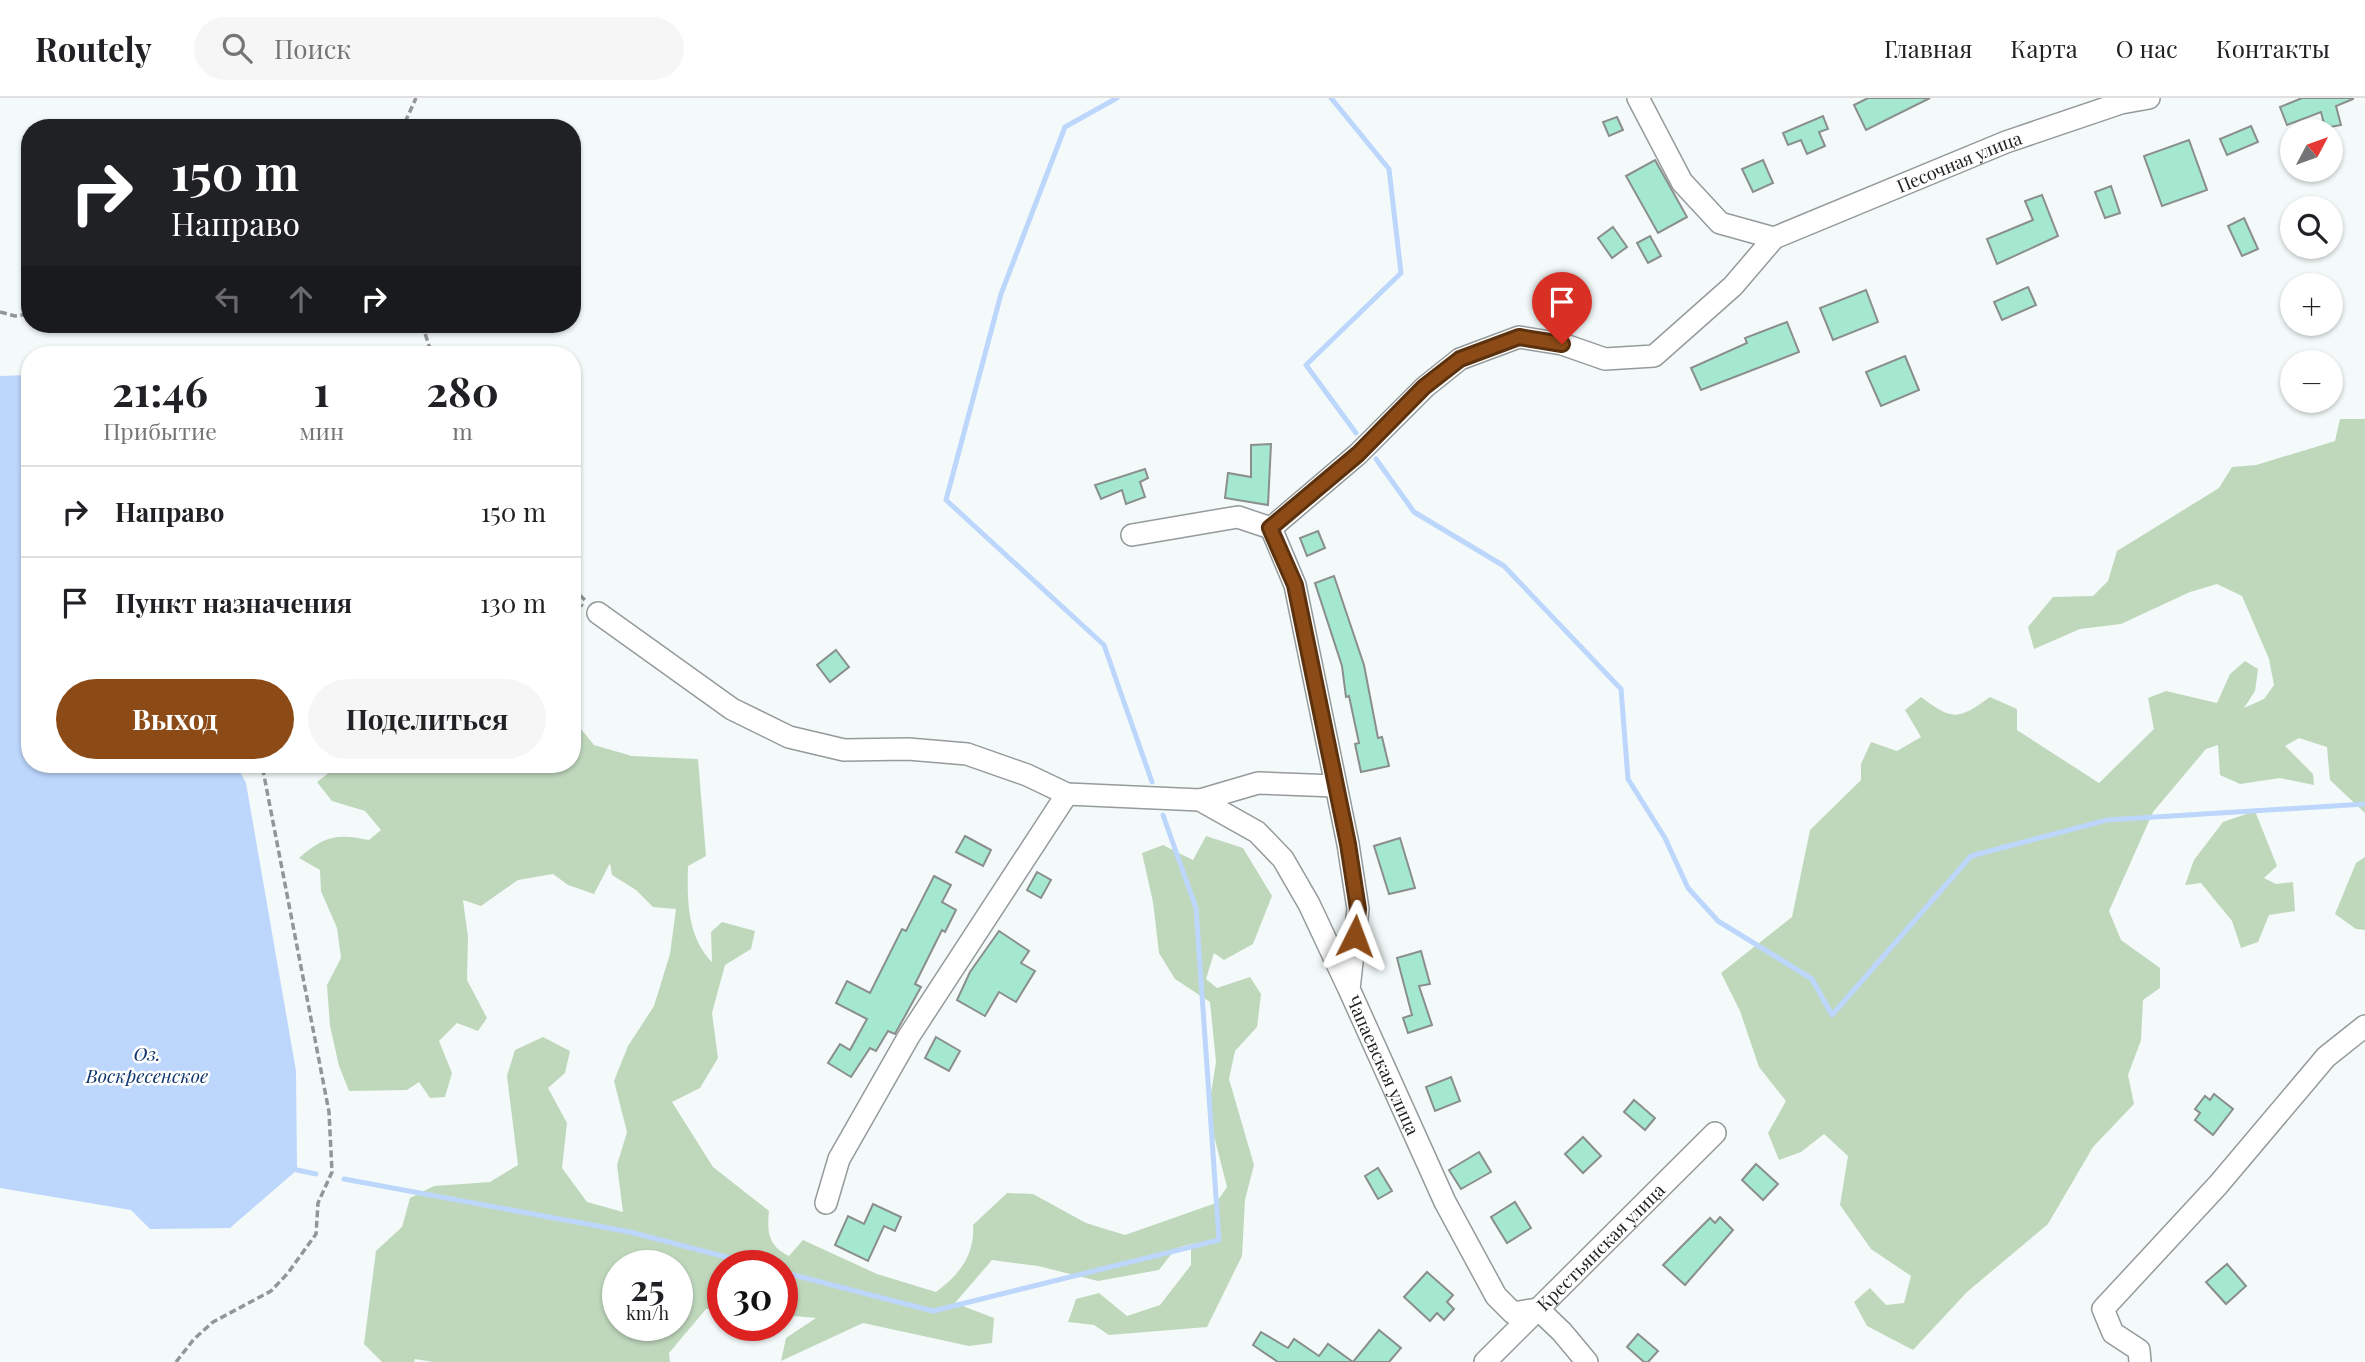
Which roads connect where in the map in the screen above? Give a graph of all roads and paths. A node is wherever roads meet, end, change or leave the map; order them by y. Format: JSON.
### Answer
{"nodes":[{"id":1,"x":416,"y":98,"type":"edge"},
{"id":2,"x":1638,"y":98,"type":"edge"},
{"id":3,"x":2149,"y":98,"type":"edge"},
{"id":4,"x":406,"y":119,"type":"edge"},
{"id":5,"x":1774,"y":238,"type":"junction"},
{"id":6,"x":0,"y":312,"type":"edge"},
{"id":7,"x":21,"y":315,"type":"edge"},
{"id":8,"x":1270,"y":528,"type":"junction"},
{"id":9,"x":1132,"y":535,"type":"dead end"},
{"id":10,"x":598,"y":613,"type":"dead end"},
{"id":11,"x":264,"y":773,"type":"edge"},
{"id":12,"x":1335,"y":786,"type":"junction"},
{"id":13,"x":1067,"y":794,"type":"junction"},
{"id":14,"x":1200,"y":800,"type":"junction"},
{"id":15,"x":1349,"y":989,"type":"junction"},
{"id":16,"x":2365,"y":1027,"type":"edge"},
{"id":17,"x":1715,"y":1133,"type":"dead end"},
{"id":18,"x":826,"y":1203,"type":"dead end"},
{"id":19,"x":1538,"y":1310,"type":"junction"},
{"id":20,"x":176,"y":1362,"type":"edge"},
{"id":21,"x":1485,"y":1362,"type":"edge"},
{"id":22,"x":1587,"y":1362,"type":"edge"},
{"id":23,"x":2140,"y":1362,"type":"edge"}],
"edges":[{"from":1,"to":4,"type":"path"},
{"from":2,"to":5,"type":"street"},
{"from":3,"to":5,"type":"street","name":"Песочная улица"},
{"from":5,"to":8,"type":"street"},
{"from":6,"to":7,"type":"path"},
{"from":8,"to":9,"type":"street"},
{"from":8,"to":12,"type":"street","name":"Чапаевская улица"},
{"from":10,"to":13,"type":"street"},
{"from":11,"to":20,"type":"path"},
{"from":12,"to":14,"type":"street"},
{"from":12,"to":15,"type":"street","name":"Чапаевская улица"},
{"from":13,"to":14,"type":"street"},
{"from":13,"to":18,"type":"street"},
{"from":14,"to":15,"type":"street"},
{"from":15,"to":19,"type":"street","name":"Чапаевская улица"},
{"from":16,"to":23,"type":"street"},
{"from":17,"to":19,"type":"street","name":"Крестьянская улица"},
{"from":19,"to":21,"type":"street","name":"Крестьянская улица"},
{"from":19,"to":22,"type":"street"}]}
